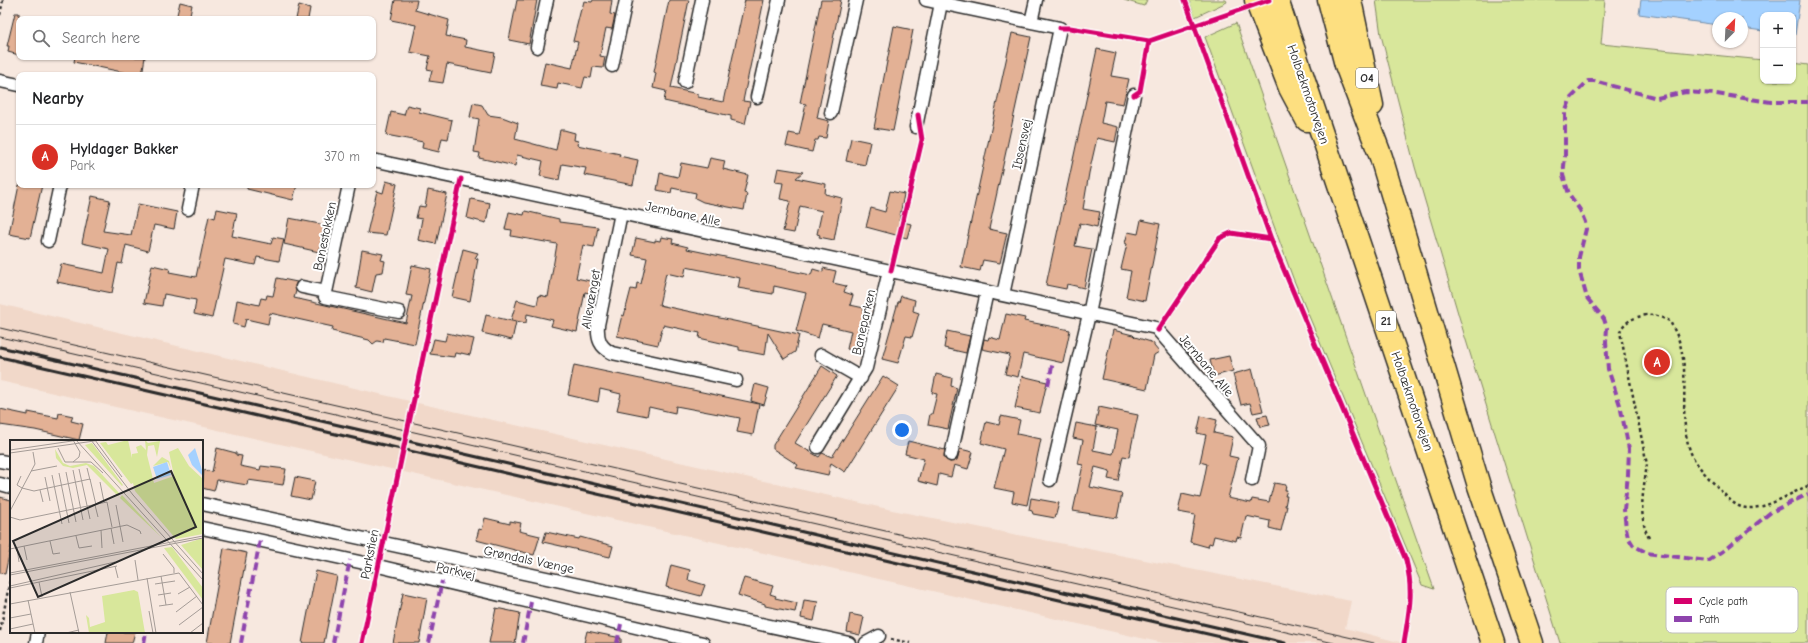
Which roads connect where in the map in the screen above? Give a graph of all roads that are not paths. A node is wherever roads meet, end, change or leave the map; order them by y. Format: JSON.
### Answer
{"nodes":[{"id":1,"x":547,"y":0,"type":"edge"},
{"id":2,"x":626,"y":0,"type":"edge"},
{"id":3,"x":702,"y":0,"type":"edge"},
{"id":4,"x":779,"y":0,"type":"edge"},
{"id":5,"x":856,"y":0,"type":"edge"},
{"id":6,"x":926,"y":0,"type":"edge"},
{"id":7,"x":1036,"y":0,"type":"edge"},
{"id":8,"x":1256,"y":0,"type":"edge"},
{"id":9,"x":1277,"y":0,"type":"edge"},
{"id":10,"x":1329,"y":0,"type":"edge"},
{"id":11,"x":1350,"y":0,"type":"edge"},
{"id":12,"x":945,"y":2,"type":"edge"},
{"id":13,"x":1031,"y":22,"type":"junction"},
{"id":14,"x":537,"y":47,"type":"dead end"},
{"id":15,"x":612,"y":66,"type":"dead end"},
{"id":16,"x":0,"y":82,"type":"edge"},
{"id":17,"x":685,"y":82,"type":"dead end"},
{"id":18,"x":16,"y":84,"type":"edge"},
{"id":19,"x":1134,"y":95,"type":"dead end"},
{"id":20,"x":757,"y":97,"type":"dead end"},
{"id":21,"x":831,"y":114,"type":"dead end"},
{"id":22,"x":916,"y":127,"type":"dead end"},
{"id":23,"x":1381,"y":157,"type":"junction"},
{"id":24,"x":376,"y":161,"type":"edge"},
{"id":25,"x":1336,"y":175,"type":"junction"},
{"id":26,"x":59,"y":188,"type":"edge"},
{"id":27,"x":192,"y":188,"type":"edge"},
{"id":28,"x":348,"y":188,"type":"edge"},
{"id":29,"x":188,"y":209,"type":"dead end"},
{"id":30,"x":621,"y":214,"type":"junction"},
{"id":31,"x":48,"y":241,"type":"dead end"},
{"id":32,"x":889,"y":271,"type":"junction"},
{"id":33,"x":302,"y":287,"type":"dead end"},
{"id":34,"x":326,"y":292,"type":"junction"},
{"id":35,"x":987,"y":292,"type":"junction"},
{"id":36,"x":1003,"y":295,"type":"junction"},
{"id":37,"x":399,"y":312,"type":"dead end"},
{"id":38,"x":1089,"y":314,"type":"junction"},
{"id":39,"x":821,"y":355,"type":"dead end"},
{"id":40,"x":861,"y":378,"type":"junction"},
{"id":41,"x":736,"y":380,"type":"dead end"},
{"id":42,"x":818,"y":447,"type":"dead end"},
{"id":43,"x":951,"y":455,"type":"dead end"},
{"id":44,"x":0,"y":461,"type":"edge"},
{"id":45,"x":10,"y":463,"type":"edge"},
{"id":46,"x":1050,"y":480,"type":"dead end"},
{"id":47,"x":1252,"y":480,"type":"dead end"},
{"id":48,"x":0,"y":484,"type":"edge"},
{"id":49,"x":10,"y":487,"type":"edge"},
{"id":50,"x":203,"y":504,"type":"edge"},
{"id":51,"x":203,"y":528,"type":"edge"},
{"id":52,"x":38,"y":633,"type":"edge"},
{"id":53,"x":879,"y":636,"type":"road end"},
{"id":54,"x":36,"y":643,"type":"edge"},
{"id":55,"x":703,"y":643,"type":"edge"},
{"id":56,"x":849,"y":643,"type":"edge"},
{"id":57,"x":866,"y":643,"type":"edge"},
{"id":58,"x":1494,"y":643,"type":"edge"},
{"id":59,"x":1532,"y":643,"type":"edge"}],
"edges":[{"from":1,"to":14,"type":"street"},
{"from":2,"to":15,"type":"street"},
{"from":3,"to":17,"type":"street"},
{"from":4,"to":20,"type":"street"},
{"from":5,"to":21,"type":"street"},
{"from":6,"to":12,"type":"street","name":"Ibsensvej"},
{"from":7,"to":13,"type":"street"},
{"from":8,"to":25,"type":"highway"},
{"from":9,"to":25,"type":"highway","name":"Holbækmotorvejen","number":"21"},
{"from":10,"to":23,"type":"highway"},
{"from":11,"to":23,"type":"highway","number":"O4"},
{"from":12,"to":13,"type":"street","name":"Ibsensvej"},
{"from":12,"to":22,"type":"street"},
{"from":13,"to":36,"type":"street","name":"Ibsensvej"},
{"from":16,"to":18,"type":"street"},
{"from":19,"to":38,"type":"street"},
{"from":23,"to":59,"type":"highway"},
{"from":24,"to":30,"type":"street","name":"Jernbane Alle"},
{"from":25,"to":58,"type":"highway","name":"Holbækmotorvejen","number":"21"},
{"from":26,"to":31,"type":"street"},
{"from":27,"to":29,"type":"street"},
{"from":28,"to":34,"type":"street","name":"Banestokken"},
{"from":30,"to":32,"type":"street","name":"Jernbane Alle"},
{"from":30,"to":41,"type":"street","name":"Allevænget"},
{"from":32,"to":35,"type":"street","name":"Jernbane Alle"},
{"from":32,"to":40,"type":"street","name":"Baneparken"},
{"from":33,"to":34,"type":"street","name":"Banestokken"},
{"from":34,"to":37,"type":"street","name":"Banestokken"},
{"from":35,"to":36,"type":"street","name":"Jernbane Alle"},
{"from":35,"to":43,"type":"street"},
{"from":36,"to":38,"type":"street","name":"Jernbane Alle"},
{"from":38,"to":46,"type":"street"},
{"from":38,"to":47,"type":"street","name":"Jernbane Alle"},
{"from":39,"to":40,"type":"street","name":"Baneparken"},
{"from":40,"to":42,"type":"street","name":"Baneparken"},
{"from":44,"to":45,"type":"street"},
{"from":48,"to":49,"type":"street"},
{"from":50,"to":56,"type":"street","name":"Grøndals Vænge"},
{"from":51,"to":55,"type":"street","name":"Parkvej"},
{"from":52,"to":54,"type":"street"},
{"from":53,"to":57,"type":"street"}]}
